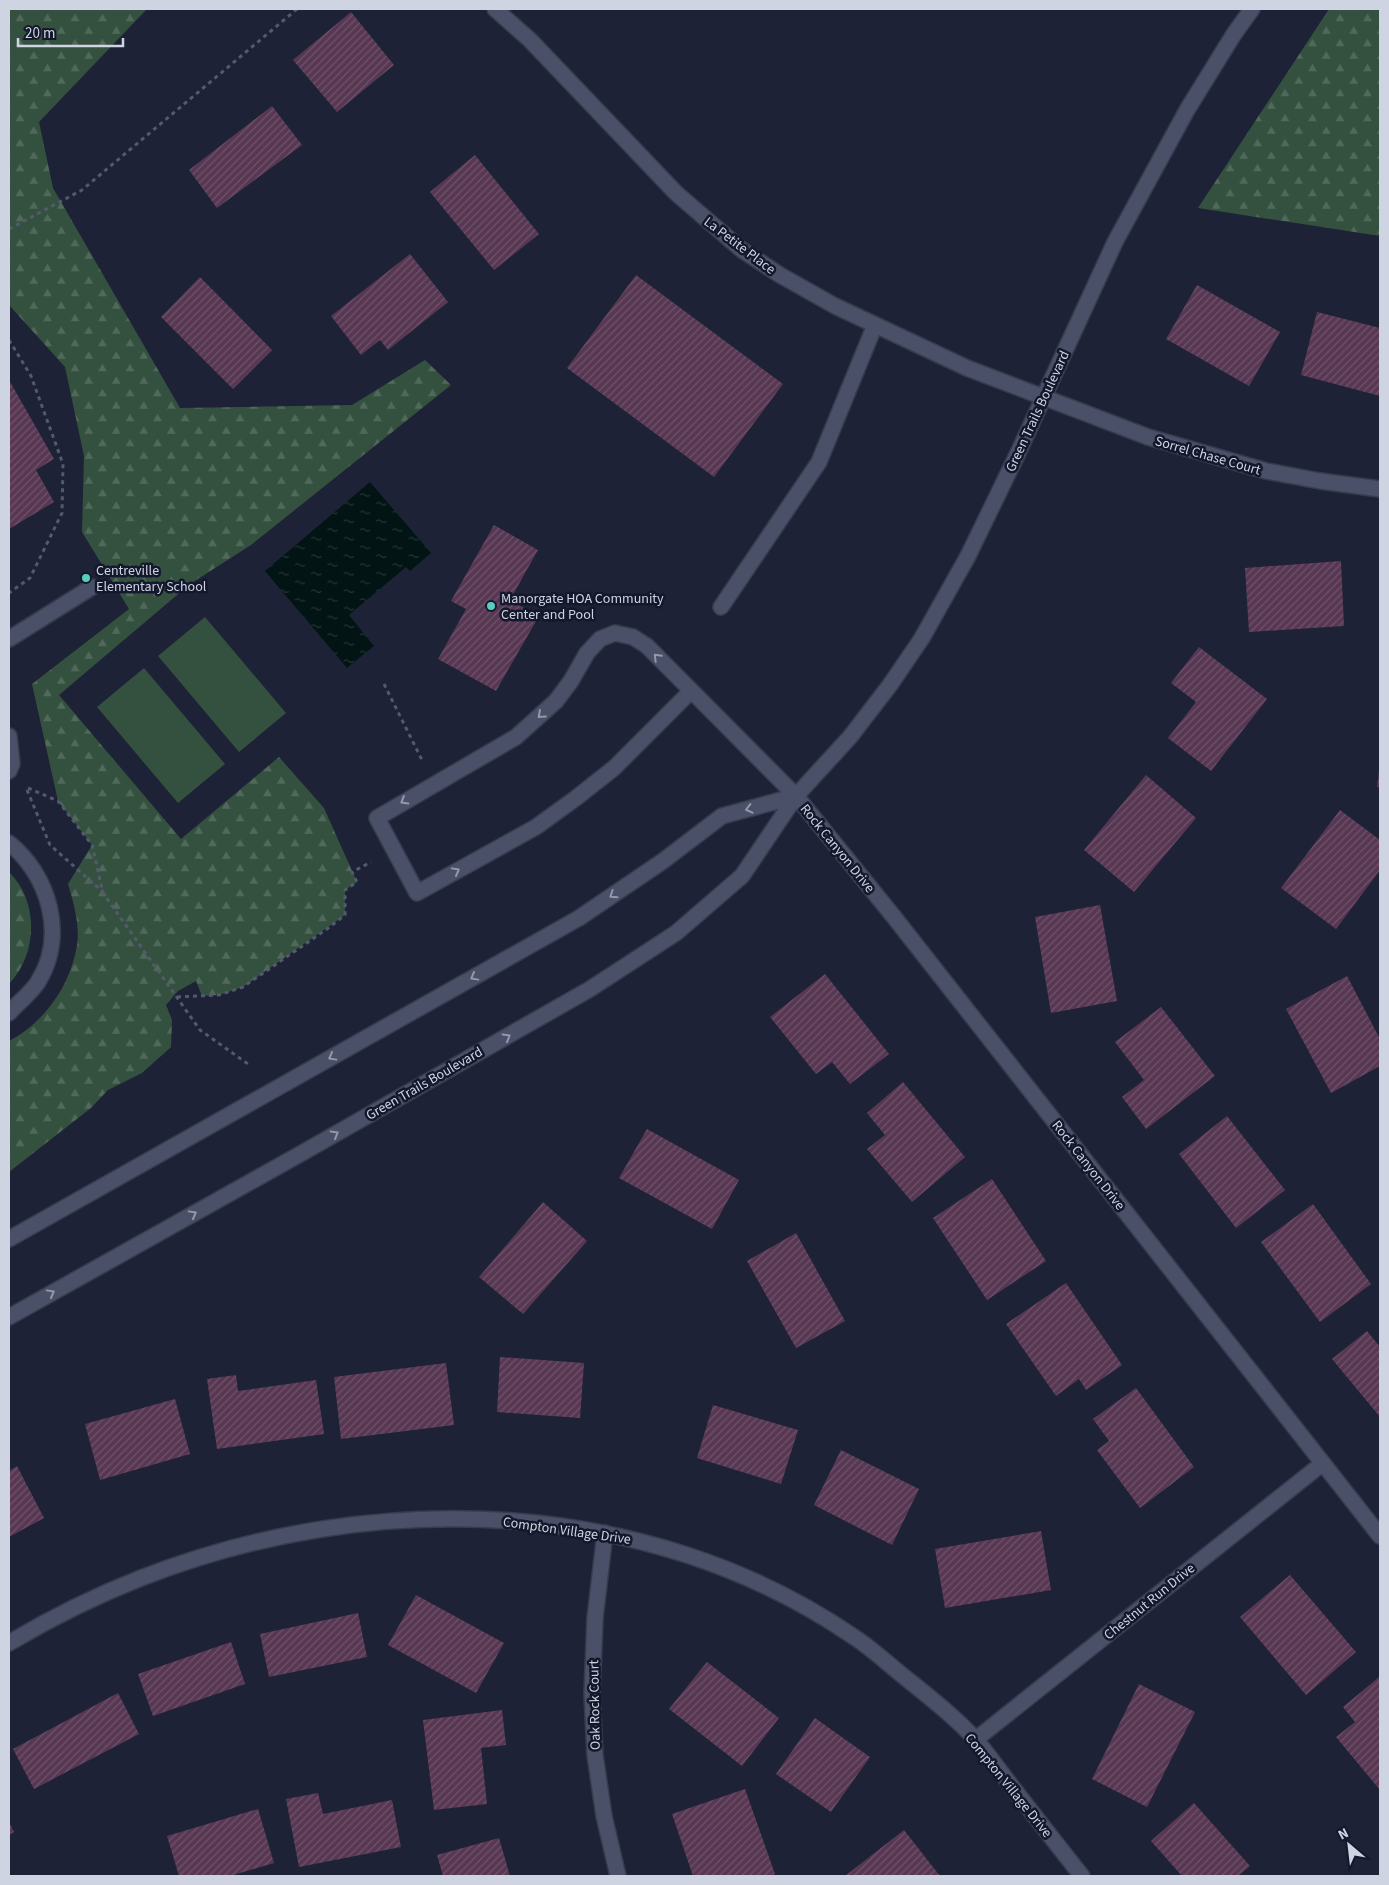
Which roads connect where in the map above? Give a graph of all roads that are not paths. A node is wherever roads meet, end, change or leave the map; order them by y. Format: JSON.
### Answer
{"nodes":[{"id":1,"x":495,"y":9,"type":"edge"},
{"id":2,"x":1252,"y":9,"type":"edge"},
{"id":3,"x":875,"y":326,"type":"junction"},
{"id":4,"x":1043,"y":397,"type":"junction"},
{"id":5,"x":1380,"y":489,"type":"edge"},
{"id":6,"x":92,"y":587,"type":"dead end"},
{"id":7,"x":721,"y":607,"type":"dead end"},
{"id":8,"x":9,"y":639,"type":"edge"},
{"id":9,"x":691,"y":691,"type":"junction"},
{"id":10,"x":9,"y":736,"type":"edge"},
{"id":11,"x":9,"y":771,"type":"edge"},
{"id":12,"x":796,"y":796,"type":"junction"},
{"id":13,"x":9,"y":843,"type":"edge"},
{"id":14,"x":9,"y":1013,"type":"edge"},
{"id":15,"x":9,"y":1239,"type":"edge"},
{"id":16,"x":9,"y":1317,"type":"edge"},
{"id":17,"x":1322,"y":1462,"type":"junction"},
{"id":18,"x":605,"y":1533,"type":"junction"},
{"id":19,"x":1380,"y":1536,"type":"edge"},
{"id":20,"x":9,"y":1643,"type":"edge"},
{"id":21,"x":975,"y":1740,"type":"junction"},
{"id":22,"x":618,"y":1876,"type":"edge"},
{"id":23,"x":1082,"y":1876,"type":"edge"}],
"edges":[{"from":1,"to":3,"type":"street","name":"La Petite Place"},
{"from":2,"to":4,"type":"street","name":"Green Trails Boulevard"},
{"from":3,"to":4,"type":"street","name":"La Petite Place"},
{"from":3,"to":7,"type":"street"},
{"from":4,"to":5,"type":"street","name":"Sorrel Chase Court"},
{"from":4,"to":12,"type":"street","name":"Green Trails Boulevard"},
{"from":6,"to":8,"type":"street"},
{"from":9,"to":9,"type":"street","name":"Rock Canyon Drive","one_way":true},
{"from":9,"to":12,"type":"street","name":"Rock Canyon Drive"},
{"from":10,"to":11,"type":"street"},
{"from":12,"to":15,"type":"street","one_way":true},
{"from":16,"to":12,"type":"street","name":"Green Trails Boulevard","one_way":true},
{"from":12,"to":17,"type":"street","name":"Rock Canyon Drive"},
{"from":13,"to":14,"type":"street"},
{"from":17,"to":19,"type":"street","name":"Rock Canyon Drive"},
{"from":17,"to":21,"type":"street","name":"Chestnut Run Drive"},
{"from":18,"to":20,"type":"street","name":"Compton Village Drive"},
{"from":18,"to":21,"type":"street","name":"Compton Village Drive"},
{"from":18,"to":22,"type":"street","name":"Oak Rock Court"},
{"from":21,"to":23,"type":"street","name":"Compton Village Drive"}]}
